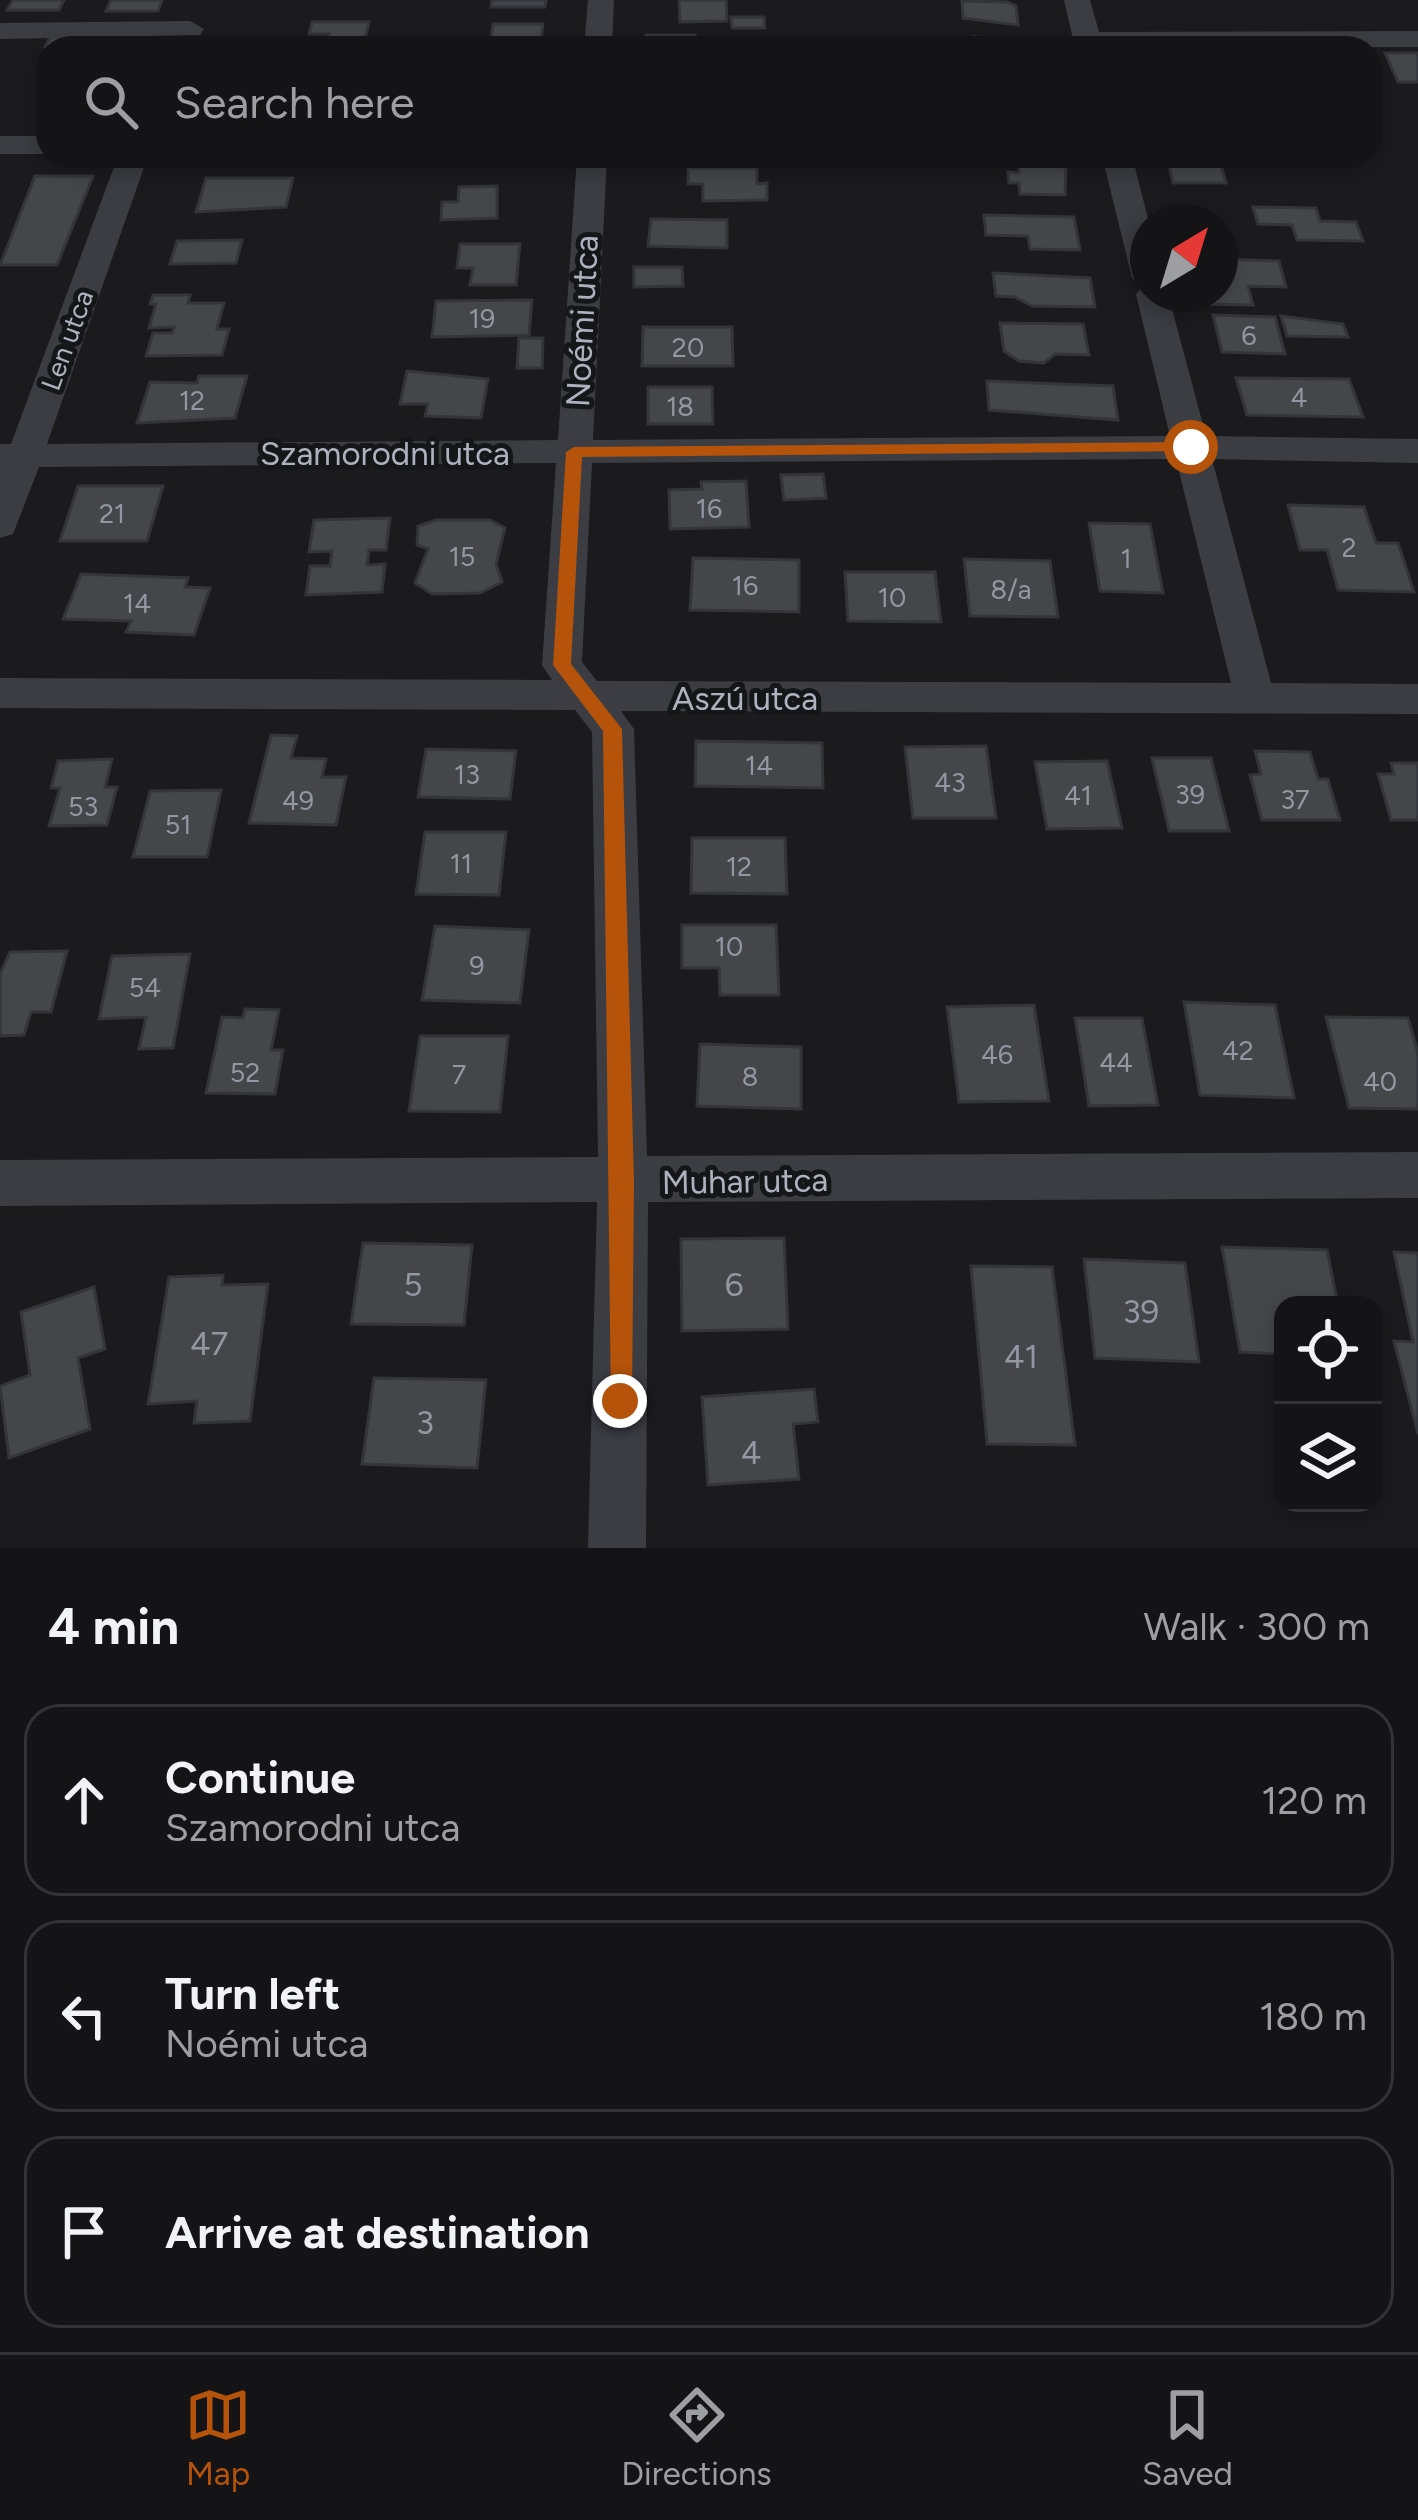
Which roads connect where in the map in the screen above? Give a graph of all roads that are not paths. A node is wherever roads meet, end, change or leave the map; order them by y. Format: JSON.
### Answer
{"nodes":[{"id":1,"x":201,"y":0,"type":"edge"},
{"id":2,"x":601,"y":0,"type":"edge"},
{"id":3,"x":1077,"y":0,"type":"edge"},
{"id":4,"x":0,"y":32,"type":"edge"},
{"id":5,"x":123,"y":36,"type":"edge"},
{"id":6,"x":186,"y":36,"type":"edge"},
{"id":7,"x":599,"y":36,"type":"edge"},
{"id":8,"x":1086,"y":36,"type":"edge"},
{"id":9,"x":1418,"y":39,"type":"edge"},
{"id":10,"x":1382,"y":40,"type":"edge"},
{"id":11,"x":0,"y":146,"type":"edge"},
{"id":12,"x":36,"y":146,"type":"edge"},
{"id":13,"x":128,"y":168,"type":"edge"},
{"id":14,"x":591,"y":168,"type":"edge"},
{"id":15,"x":1120,"y":168,"type":"edge"},
{"id":16,"x":1130,"y":207,"type":"edge"},
{"id":17,"x":1157,"y":312,"type":"edge"},
{"id":18,"x":1191,"y":447,"type":"junction"},
{"id":19,"x":1418,"y":451,"type":"edge"},
{"id":20,"x":574,"y":452,"type":"junction"},
{"id":21,"x":13,"y":456,"type":"edge"},
{"id":22,"x":0,"y":525,"type":"edge"},
{"id":23,"x":0,"y":693,"type":"edge"},
{"id":24,"x":588,"y":698,"type":"junction"},
{"id":25,"x":1418,"y":699,"type":"edge"},
{"id":26,"x":1256,"y":700,"type":"junction"},
{"id":27,"x":1418,"y":1175,"type":"edge"},
{"id":28,"x":622,"y":1182,"type":"junction"},
{"id":29,"x":0,"y":1183,"type":"edge"},
{"id":30,"x":617,"y":1548,"type":"edge"}],
"edges":[{"from":1,"to":6,"type":"street"},
{"from":2,"to":7,"type":"street"},
{"from":3,"to":8,"type":"street"},
{"from":4,"to":5,"type":"street"},
{"from":9,"to":10,"type":"street"},
{"from":11,"to":12,"type":"street"},
{"from":13,"to":21,"type":"street","name":"Len utca"},
{"from":14,"to":20,"type":"street","name":"Noémi utca"},
{"from":15,"to":16,"type":"street"},
{"from":17,"to":18,"type":"street"},
{"from":18,"to":19,"type":"street","name":"Szamorodni utca"},
{"from":18,"to":20,"type":"street","name":"Szamorodni utca"},
{"from":18,"to":26,"type":"street"},
{"from":20,"to":21,"type":"street","name":"Szamorodni utca"},
{"from":20,"to":24,"type":"street","name":"Noémi utca"},
{"from":21,"to":22,"type":"street","name":"Len utca"},
{"from":23,"to":24,"type":"street","name":"Aszú utca"},
{"from":24,"to":26,"type":"street","name":"Aszú utca"},
{"from":24,"to":28,"type":"street","name":"Noémi utca"},
{"from":25,"to":26,"type":"street","name":"Aszú utca"},
{"from":27,"to":28,"type":"street","name":"Muhar utca"},
{"from":28,"to":29,"type":"street","name":"Muhar utca"},
{"from":28,"to":30,"type":"street","name":"Noémi utca"}]}
